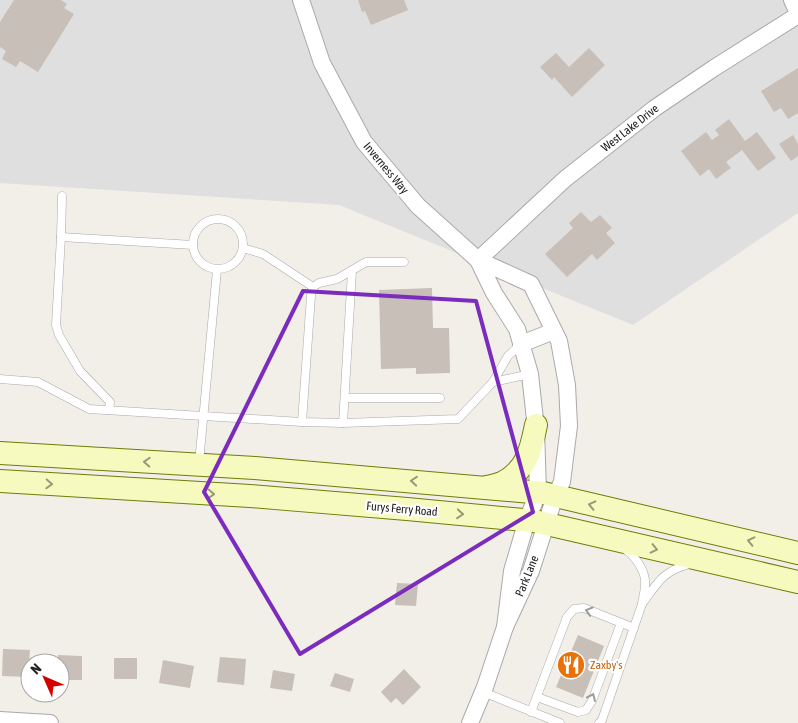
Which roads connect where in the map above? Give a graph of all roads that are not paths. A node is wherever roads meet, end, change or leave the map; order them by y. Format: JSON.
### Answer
{"nodes":[{"id":1,"x":301,"y":0,"type":"edge"},
{"id":2,"x":792,"y":0,"type":"edge"},
{"id":3,"x":798,"y":14,"type":"edge"},
{"id":4,"x":62,"y":196,"type":"dead end"},
{"id":5,"x":61,"y":237,"type":"junction"},
{"id":6,"x":193,"y":244,"type":"junction"},
{"id":7,"x":243,"y":248,"type":"junction"},
{"id":8,"x":478,"y":260,"type":"junction"},
{"id":9,"x":404,"y":262,"type":"dead end"},
{"id":10,"x":217,"y":270,"type":"junction"},
{"id":11,"x":352,"y":271,"type":"junction"},
{"id":12,"x":313,"y":287,"type":"junction"},
{"id":13,"x":554,"y":331,"type":"junction"},
{"id":14,"x":521,"y":344,"type":"junction"},
{"id":15,"x":530,"y":374,"type":"junction"},
{"id":16,"x":0,"y":379,"type":"edge"},
{"id":17,"x":493,"y":382,"type":"junction"},
{"id":18,"x":345,"y":398,"type":"junction"},
{"id":19,"x":440,"y":398,"type":"dead end"},
{"id":20,"x":109,"y":410,"type":"junction"},
{"id":21,"x":204,"y":416,"type":"junction"},
{"id":22,"x":302,"y":422,"type":"junction"},
{"id":23,"x":343,"y":423,"type":"junction"},
{"id":24,"x":536,"y":425,"type":"junction"},
{"id":25,"x":0,"y":454,"type":"edge"},
{"id":26,"x":199,"y":465,"type":"junction"},
{"id":27,"x":0,"y":481,"type":"edge"},
{"id":28,"x":484,"y":488,"type":"junction"},
{"id":29,"x":546,"y":494,"type":"junction"},
{"id":30,"x":537,"y":522,"type":"junction"},
{"id":31,"x":602,"y":536,"type":"junction"},
{"id":32,"x":798,"y":552,"type":"edge"},
{"id":33,"x":706,"y":561,"type":"junction"},
{"id":34,"x":798,"y":582,"type":"edge"},
{"id":35,"x":642,"y":604,"type":"junction"},
{"id":36,"x":621,"y":622,"type":"junction"},
{"id":37,"x":634,"y":628,"type":"junction"},
{"id":38,"x":483,"y":692,"type":"junction"},
{"id":39,"x":537,"y":697,"type":"junction"},
{"id":40,"x":531,"y":712,"type":"junction"},
{"id":41,"x":540,"y":715,"type":"junction"},
{"id":42,"x":0,"y":720,"type":"edge"},
{"id":43,"x":50,"y":723,"type":"edge"},
{"id":44,"x":470,"y":723,"type":"edge"},
{"id":45,"x":537,"y":723,"type":"edge"},
{"id":46,"x":560,"y":723,"type":"edge"},
{"id":47,"x":599,"y":723,"type":"edge"}],
"edges":[{"from":1,"to":8,"type":"street","name":"Inverness Way"},
{"from":2,"to":3,"type":"street"},
{"from":3,"to":8,"type":"street","name":"West Lake Drive"},
{"from":4,"to":5,"type":"lane"},
{"from":5,"to":6,"type":"lane"},
{"from":5,"to":20,"type":"lane"},
{"from":6,"to":7,"type":"lane"},
{"from":6,"to":10,"type":"lane"},
{"from":7,"to":10,"type":"lane"},
{"from":7,"to":12,"type":"lane"},
{"from":8,"to":13,"type":"street","name":"Inverness Way"},
{"from":8,"to":14,"type":"street","name":"Inverness Way"},
{"from":9,"to":11,"type":"lane"},
{"from":10,"to":21,"type":"lane"},
{"from":11,"to":12,"type":"lane"},
{"from":11,"to":18,"type":"lane"},
{"from":12,"to":22,"type":"lane"},
{"from":13,"to":14,"type":"street"},
{"from":13,"to":29,"type":"street","name":"Inverness Way"},
{"from":14,"to":15,"type":"street","name":"Inverness Way"},
{"from":14,"to":17,"type":"lane"},
{"from":15,"to":17,"type":"lane"},
{"from":15,"to":24,"type":"street","name":"Inverness Way"},
{"from":16,"to":20,"type":"lane"},
{"from":17,"to":23,"type":"lane"},
{"from":18,"to":19,"type":"lane"},
{"from":18,"to":23,"type":"lane"},
{"from":20,"to":21,"type":"lane"},
{"from":21,"to":22,"type":"lane"},
{"from":21,"to":26,"type":"lane"},
{"from":22,"to":23,"type":"lane"},
{"from":24,"to":28,"type":"main road"},
{"from":24,"to":29,"type":"street","name":"Inverness Way"},
{"from":26,"to":25,"type":"main road","one_way":true},
{"from":28,"to":26,"type":"main road","one_way":true},
{"from":27,"to":30,"type":"main road","name":"Furys Ferry Road","one_way":true},
{"from":28,"to":29,"type":"main road"},
{"from":29,"to":30,"type":"street","name":"Inverness Way"},
{"from":32,"to":29,"type":"main road","one_way":true},
{"from":30,"to":31,"type":"main road","name":"Furys Ferry Road"},
{"from":30,"to":38,"type":"street","name":"Park Lane"},
{"from":31,"to":33,"type":"main road","name":"Furys Ferry Road","one_way":true},
{"from":31,"to":35,"type":"lane"},
{"from":33,"to":34,"type":"main road","name":"Furys Ferry Road"},
{"from":33,"to":35,"type":"lane"},
{"from":35,"to":37,"type":"lane"},
{"from":36,"to":37,"type":"lane"},
{"from":36,"to":39,"type":"lane","one_way":true},
{"from":39,"to":36,"type":"lane","one_way":true},
{"from":37,"to":47,"type":"lane"},
{"from":38,"to":40,"type":"lane"},
{"from":38,"to":44,"type":"street","name":"Park Lane"},
{"from":39,"to":40,"type":"lane"},
{"from":40,"to":41,"type":"lane"},
{"from":41,"to":45,"type":"lane"},
{"from":41,"to":46,"type":"lane"},
{"from":42,"to":43,"type":"street"}]}
